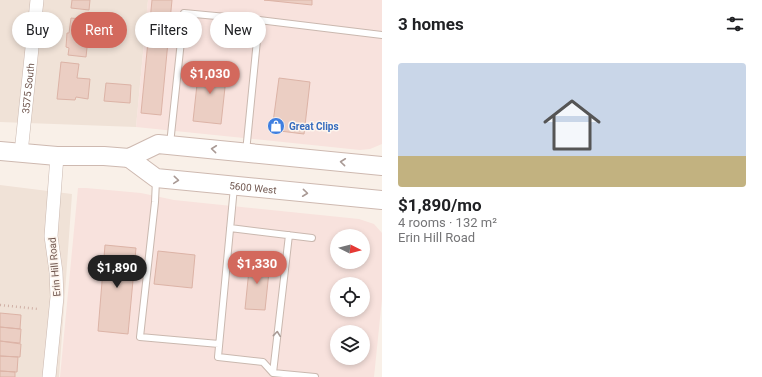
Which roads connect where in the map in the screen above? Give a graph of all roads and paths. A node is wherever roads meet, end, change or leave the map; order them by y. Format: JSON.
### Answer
{"nodes":[{"id":1,"x":37,"y":0,"type":"edge"},
{"id":2,"x":210,"y":15,"type":"edge"},
{"id":3,"x":266,"y":21,"type":"edge"},
{"id":4,"x":382,"y":35,"type":"edge"},
{"id":5,"x":256,"y":48,"type":"edge"},
{"id":6,"x":169,"y":145,"type":"junction"},
{"id":7,"x":0,"y":151,"type":"edge"},
{"id":8,"x":21,"y":153,"type":"junction"},
{"id":9,"x":246,"y":153,"type":"junction"},
{"id":10,"x":57,"y":156,"type":"junction"},
{"id":11,"x":130,"y":158,"type":"junction"},
{"id":12,"x":382,"y":166,"type":"edge"},
{"id":13,"x":156,"y":178,"type":"junction"},
{"id":14,"x":234,"y":185,"type":"junction"},
{"id":15,"x":382,"y":200,"type":"edge"},
{"id":16,"x":230,"y":228,"type":"junction"},
{"id":17,"x":288,"y":235,"type":"junction"},
{"id":18,"x":312,"y":238,"type":"dead end"},
{"id":19,"x":0,"y":305,"type":"edge"},
{"id":20,"x":38,"y":309,"type":"dead end"},
{"id":21,"x":219,"y":344,"type":"junction"},
{"id":22,"x":273,"y":373,"type":"junction"},
{"id":23,"x":49,"y":377,"type":"edge"},
{"id":24,"x":315,"y":377,"type":"edge"}],
"edges":[{"from":1,"to":8,"type":"street","name":"3575 South"},
{"from":2,"to":6,"type":"lane"},
{"from":3,"to":4,"type":"lane"},
{"from":5,"to":9,"type":"lane"},
{"from":9,"to":6,"type":"main road","one_way":true},
{"from":6,"to":11,"type":"main road"},
{"from":7,"to":8,"type":"main road"},
{"from":8,"to":10,"type":"main road"},
{"from":12,"to":9,"type":"main road","one_way":true},
{"from":10,"to":11,"type":"main road"},
{"from":10,"to":23,"type":"street","name":"Erin Hill Road"},
{"from":11,"to":13,"type":"main road"},
{"from":13,"to":14,"type":"main road","name":"5600 West","one_way":true},
{"from":13,"to":21,"type":"lane"},
{"from":14,"to":15,"type":"main road","name":"5600 West","one_way":true},
{"from":14,"to":16,"type":"lane"},
{"from":16,"to":17,"type":"lane"},
{"from":16,"to":21,"type":"lane"},
{"from":17,"to":18,"type":"lane"},
{"from":22,"to":17,"type":"lane","one_way":true},
{"from":19,"to":20,"type":"path"},
{"from":21,"to":22,"type":"lane"},
{"from":22,"to":24,"type":"lane"}]}
